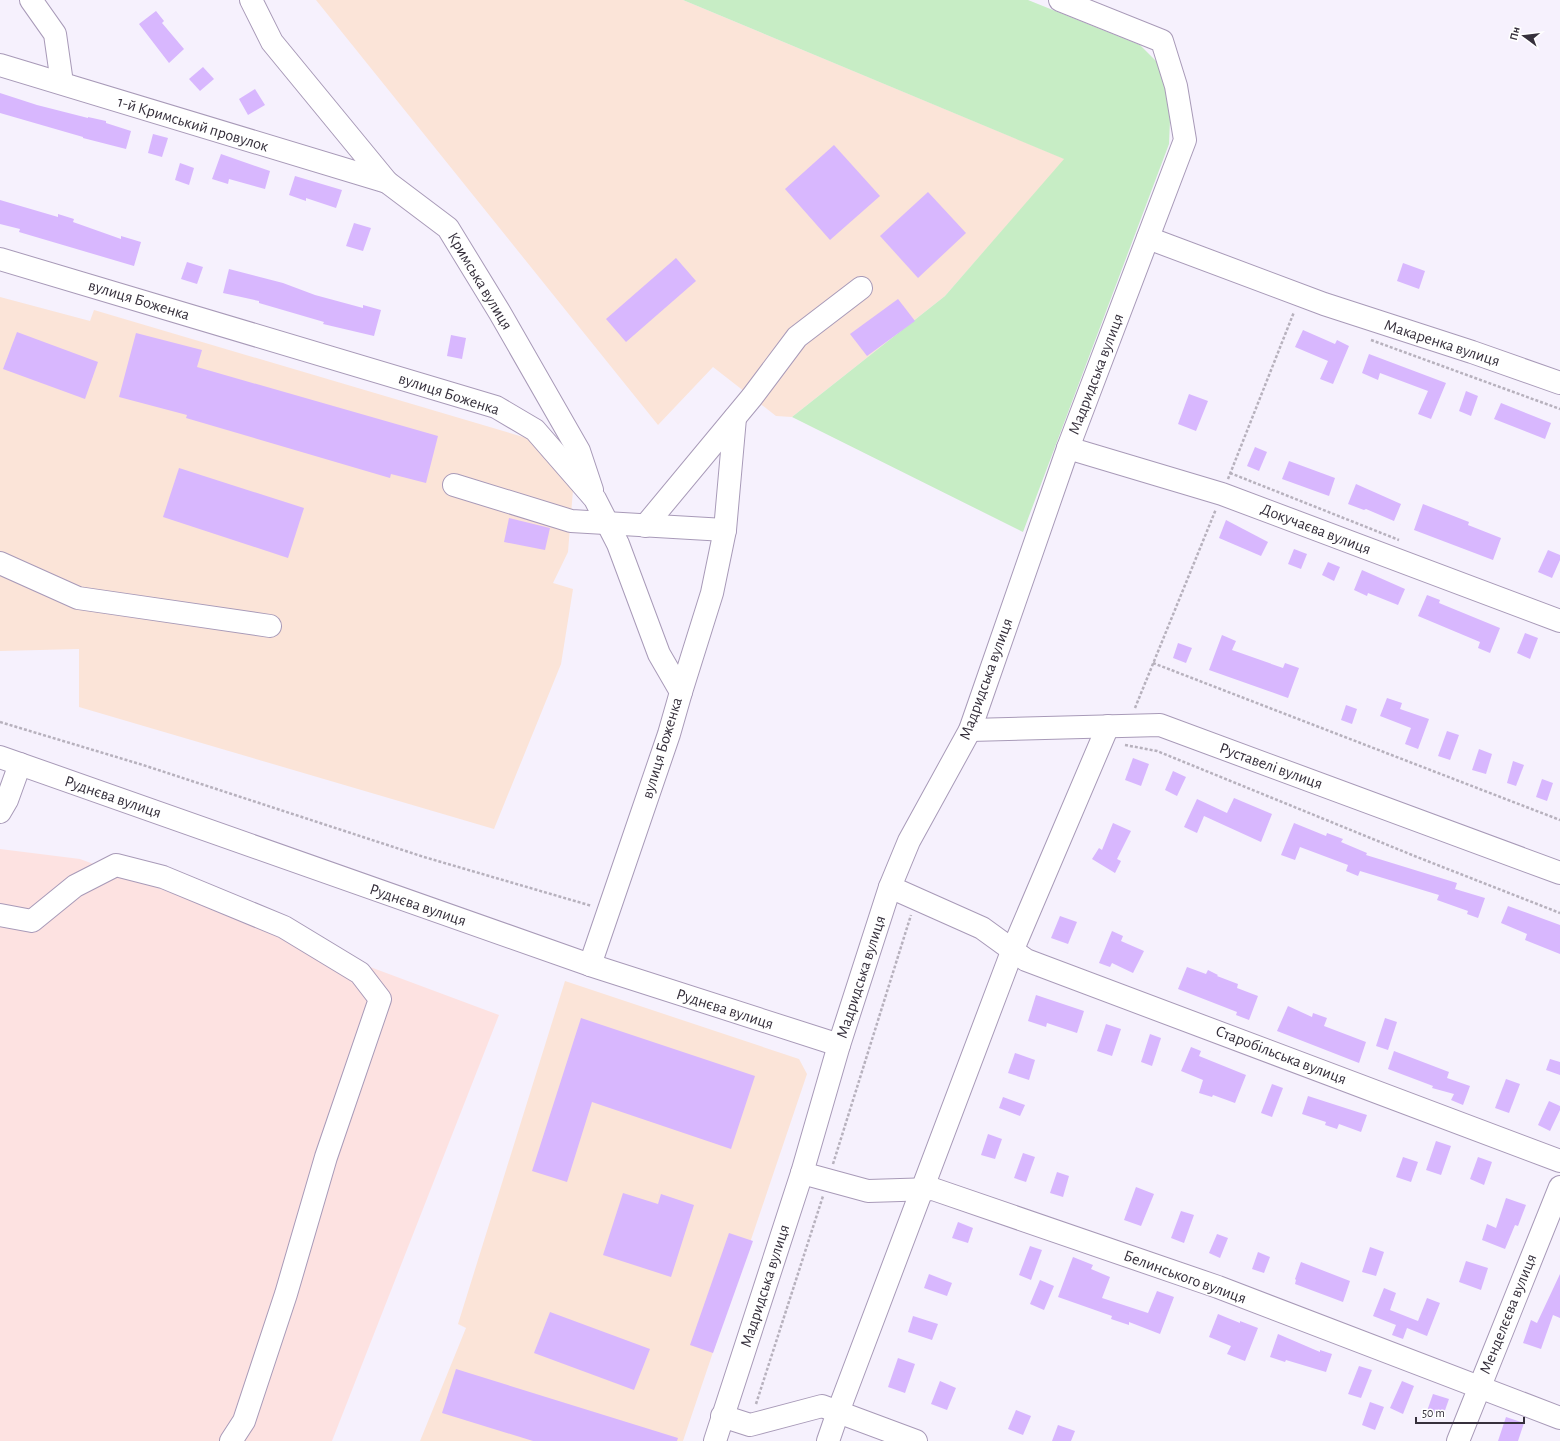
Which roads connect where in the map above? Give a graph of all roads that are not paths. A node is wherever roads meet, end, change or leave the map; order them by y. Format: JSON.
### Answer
{"nodes":[{"id":1,"x":31,"y":0,"type":"edge"},
{"id":2,"x":251,"y":0,"type":"edge"},
{"id":3,"x":1060,"y":0,"type":"edge"},
{"id":4,"x":0,"y":65,"type":"edge"},
{"id":5,"x":62,"y":84,"type":"junction"},
{"id":6,"x":387,"y":182,"type":"junction"},
{"id":7,"x":1148,"y":238,"type":"junction"},
{"id":8,"x":0,"y":258,"type":"edge"},
{"id":9,"x":861,"y":288,"type":"dead end"},
{"id":10,"x":1560,"y":383,"type":"edge"},
{"id":11,"x":735,"y":418,"type":"junction"},
{"id":12,"x":1068,"y":448,"type":"junction"},
{"id":13,"x":454,"y":485,"type":"dead end"},
{"id":14,"x":595,"y":499,"type":"junction"},
{"id":15,"x":608,"y":524,"type":"junction"},
{"id":16,"x":645,"y":526,"type":"junction"},
{"id":17,"x":725,"y":530,"type":"junction"},
{"id":18,"x":0,"y":563,"type":"edge"},
{"id":19,"x":1560,"y":621,"type":"edge"},
{"id":20,"x":270,"y":626,"type":"dead end"},
{"id":21,"x":681,"y":692,"type":"junction"},
{"id":22,"x":970,"y":730,"type":"junction"},
{"id":23,"x":1119,"y":732,"type":"junction"},
{"id":24,"x":10,"y":760,"type":"edge"},
{"id":25,"x":0,"y":812,"type":"edge"},
{"id":26,"x":1560,"y":873,"type":"edge"},
{"id":27,"x":890,"y":887,"type":"junction"},
{"id":28,"x":0,"y":916,"type":"edge"},
{"id":29,"x":1009,"y":946,"type":"junction"},
{"id":30,"x":590,"y":965,"type":"junction"},
{"id":31,"x":839,"y":1045,"type":"junction"},
{"id":32,"x":1560,"y":1161,"type":"edge"},
{"id":33,"x":802,"y":1173,"type":"junction"},
{"id":34,"x":1560,"y":1187,"type":"edge"},
{"id":35,"x":923,"y":1189,"type":"junction"},
{"id":36,"x":1479,"y":1387,"type":"junction"},
{"id":37,"x":838,"y":1412,"type":"junction"},
{"id":38,"x":722,"y":1416,"type":"junction"},
{"id":39,"x":1560,"y":1418,"type":"edge"},
{"id":40,"x":231,"y":1441,"type":"edge"},
{"id":41,"x":715,"y":1441,"type":"edge"},
{"id":42,"x":828,"y":1441,"type":"edge"},
{"id":43,"x":916,"y":1441,"type":"edge"},
{"id":44,"x":1458,"y":1441,"type":"edge"}],
"edges":[{"from":1,"to":5,"type":"street"},
{"from":2,"to":6,"type":"street","name":"Кримська вулиця"},
{"from":3,"to":7,"type":"street","name":"Мадридська вулиця"},
{"from":4,"to":5,"type":"street","name":"1-й Кримський провулок"},
{"from":5,"to":6,"type":"street","name":"1-й Кримський провулок"},
{"from":6,"to":14,"type":"street","name":"Кримська вулиця"},
{"from":7,"to":10,"type":"street","name":"Макаренка вулиця"},
{"from":7,"to":12,"type":"street","name":"Мадридська вулиця"},
{"from":8,"to":14,"type":"street","name":"вулиця Боженка"},
{"from":9,"to":11,"type":"street"},
{"from":11,"to":16,"type":"street"},
{"from":11,"to":17,"type":"street"},
{"from":12,"to":19,"type":"street","name":"Докучаєва вулиця"},
{"from":12,"to":22,"type":"street","name":"Мадридська вулиця"},
{"from":13,"to":15,"type":"street"},
{"from":14,"to":15,"type":"street","name":"вулиця Боженка"},
{"from":15,"to":16,"type":"street"},
{"from":15,"to":21,"type":"street","name":"вулиця Боженка"},
{"from":16,"to":17,"type":"street"},
{"from":17,"to":21,"type":"street"},
{"from":18,"to":20,"type":"street"},
{"from":21,"to":30,"type":"street","name":"вулиця Боженка"},
{"from":22,"to":23,"type":"street","name":"Руставелі вулиця"},
{"from":22,"to":27,"type":"street","name":"Мадридська вулиця"},
{"from":23,"to":26,"type":"street","name":"Руставелі вулиця"},
{"from":23,"to":29,"type":"street"},
{"from":24,"to":25,"type":"street"},
{"from":24,"to":30,"type":"street","name":"Руднєва вулиця"},
{"from":27,"to":29,"type":"street","name":"Старобільська вулиця"},
{"from":27,"to":31,"type":"street","name":"Мадридська вулиця"},
{"from":28,"to":40,"type":"street"},
{"from":29,"to":32,"type":"street","name":"Старобільська вулиця"},
{"from":29,"to":35,"type":"street"},
{"from":30,"to":31,"type":"street","name":"Руднєва вулиця"},
{"from":31,"to":33,"type":"street","name":"Мадридська вулиця"},
{"from":33,"to":35,"type":"street","name":"Белинського вулиця"},
{"from":33,"to":38,"type":"street","name":"Мадридська вулиця"},
{"from":34,"to":36,"type":"street","name":"Менделєєва вулиця"},
{"from":35,"to":36,"type":"street","name":"Белинського вулиця"},
{"from":35,"to":37,"type":"street"},
{"from":36,"to":39,"type":"street","name":"Белинського вулиця"},
{"from":36,"to":44,"type":"street","name":"Менделєєва вулиця"},
{"from":37,"to":38,"type":"street"},
{"from":37,"to":42,"type":"street"},
{"from":37,"to":43,"type":"street"},
{"from":38,"to":41,"type":"street","name":"Мадридська вулиця"}]}
